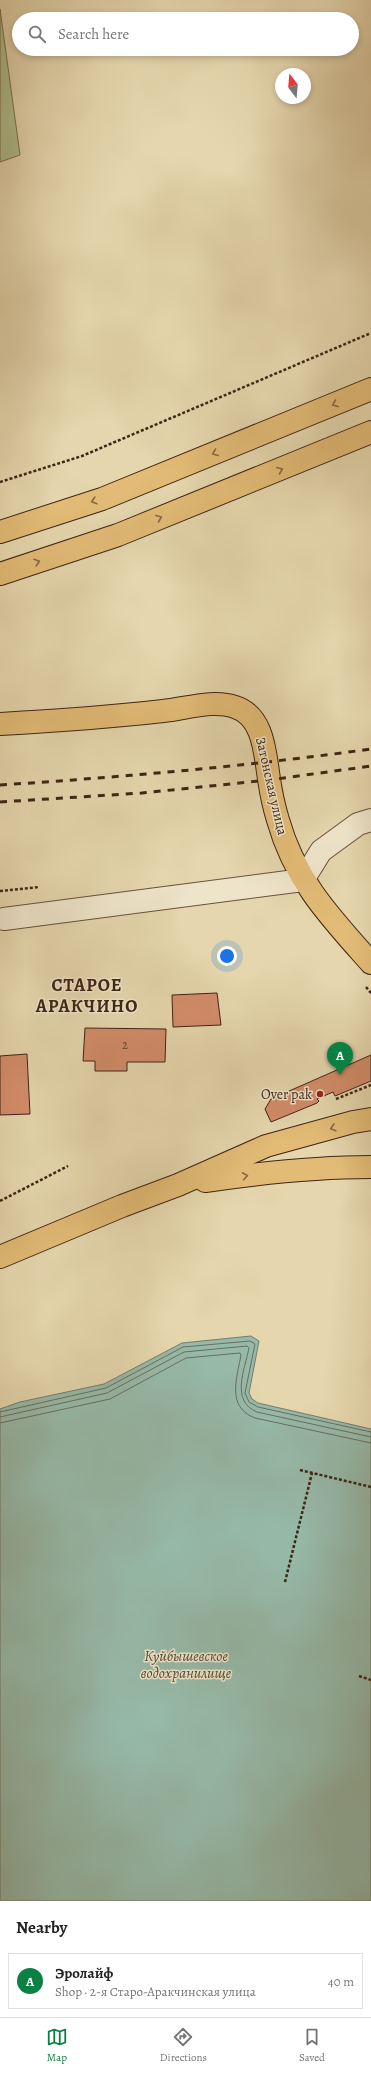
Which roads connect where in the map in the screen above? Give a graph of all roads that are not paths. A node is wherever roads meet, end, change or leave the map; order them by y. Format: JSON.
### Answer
{"nodes":[{"id":1,"x":371,"y":389,"type":"edge"},
{"id":2,"x":371,"y":432,"type":"edge"},
{"id":3,"x":0,"y":532,"type":"edge"},
{"id":4,"x":0,"y":574,"type":"edge"},
{"id":5,"x":0,"y":724,"type":"edge"},
{"id":6,"x":371,"y":820,"type":"edge"},
{"id":7,"x":303,"y":880,"type":"junction"},
{"id":8,"x":4,"y":919,"type":"dead end"},
{"id":9,"x":366,"y":972,"type":"edge"},
{"id":10,"x":371,"y":1119,"type":"edge"},
{"id":11,"x":371,"y":1167,"type":"edge"},
{"id":12,"x":178,"y":1185,"type":"junction"},
{"id":13,"x":0,"y":1257,"type":"edge"}],
"edges":[{"from":1,"to":3,"type":"main road","one_way":true},
{"from":4,"to":2,"type":"main road","one_way":true},
{"from":5,"to":7,"type":"main road","name":"Затонская улица"},
{"from":6,"to":7,"type":"lane"},
{"from":7,"to":8,"type":"lane"},
{"from":7,"to":9,"type":"main road","name":"Затонская улица"},
{"from":10,"to":12,"type":"main road","one_way":true},
{"from":12,"to":11,"type":"main road","one_way":true},
{"from":12,"to":13,"type":"main road"}]}
